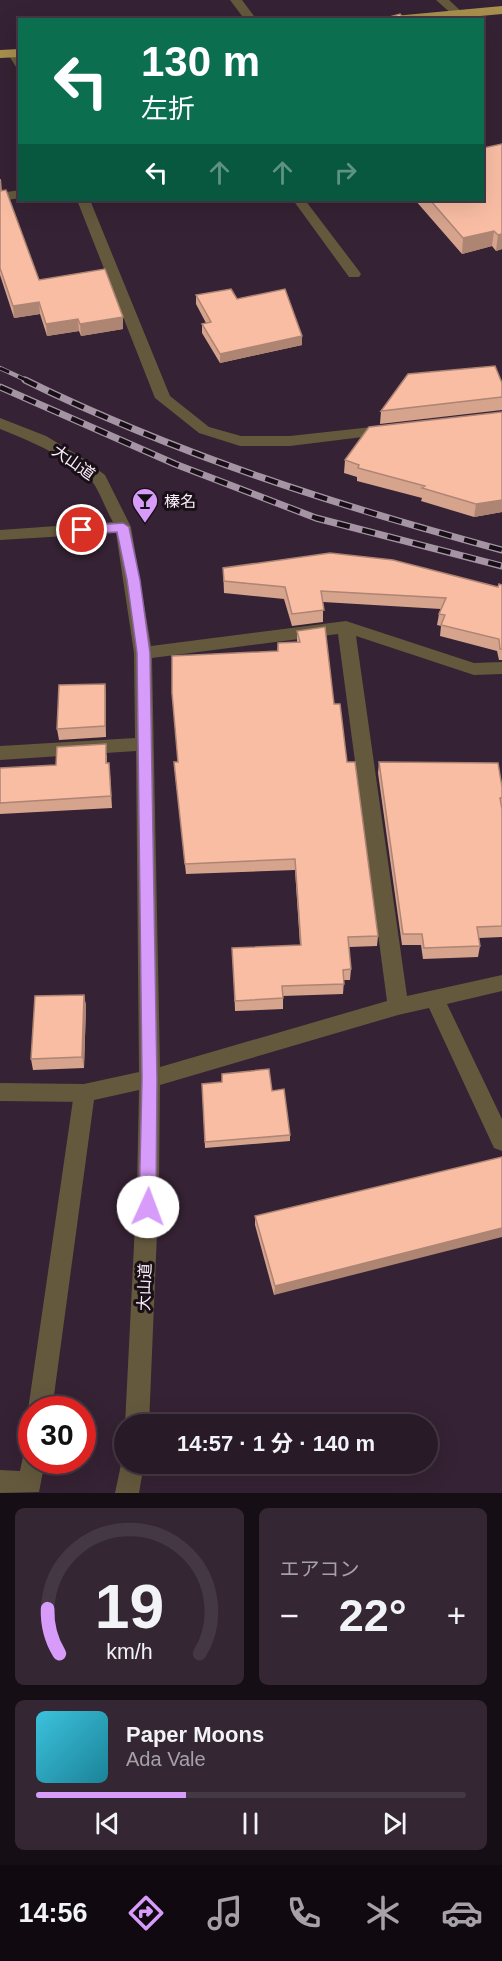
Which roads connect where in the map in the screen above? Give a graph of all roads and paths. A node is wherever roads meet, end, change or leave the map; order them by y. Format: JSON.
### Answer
{"nodes":[{"id":1,"x":236,"y":0,"type":"edge"},
{"id":2,"x":442,"y":0,"type":"edge"},
{"id":3,"x":502,"y":10,"type":"edge"},
{"id":4,"x":458,"y":14,"type":"junction"},
{"id":5,"x":250,"y":18,"type":"edge"},
{"id":6,"x":415,"y":18,"type":"edge"},
{"id":7,"x":0,"y":54,"type":"edge"},
{"id":8,"x":18,"y":57,"type":"edge"},
{"id":9,"x":18,"y":194,"type":"edge"},
{"id":10,"x":0,"y":197,"type":"edge"},
{"id":11,"x":82,"y":201,"type":"edge"},
{"id":12,"x":300,"y":201,"type":"edge"},
{"id":13,"x":354,"y":274,"type":"dead end"},
{"id":14,"x":0,"y":423,"type":"edge"},
{"id":15,"x":408,"y":428,"type":"edge"},
{"id":16,"x":123,"y":527,"type":"junction"},
{"id":17,"x":0,"y":535,"type":"edge"},
{"id":18,"x":346,"y":627,"type":"junction"},
{"id":19,"x":143,"y":653,"type":"junction"},
{"id":20,"x":502,"y":668,"type":"edge"},
{"id":21,"x":145,"y":744,"type":"junction"},
{"id":22,"x":0,"y":753,"type":"edge"},
{"id":23,"x":502,"y":983,"type":"edge"},
{"id":24,"x":434,"y":998,"type":"junction"},
{"id":25,"x":398,"y":1006,"type":"junction"},
{"id":26,"x":150,"y":1079,"type":"junction"},
{"id":27,"x":0,"y":1092,"type":"edge"},
{"id":28,"x":84,"y":1093,"type":"junction"},
{"id":29,"x":502,"y":1142,"type":"edge"},
{"id":30,"x":42,"y":1396,"type":"edge"},
{"id":31,"x":137,"y":1414,"type":"edge"},
{"id":32,"x":31,"y":1474,"type":"edge"},
{"id":33,"x":130,"y":1474,"type":"edge"},
{"id":34,"x":0,"y":1482,"type":"edge"},
{"id":35,"x":127,"y":1493,"type":"edge"}],
"edges":[{"from":1,"to":5,"type":"street"},
{"from":2,"to":4,"type":"street"},
{"from":3,"to":4,"type":"highway"},
{"from":4,"to":6,"type":"highway"},
{"from":7,"to":8,"type":"highway"},
{"from":9,"to":10,"type":"street"},
{"from":11,"to":15,"type":"street"},
{"from":12,"to":13,"type":"street"},
{"from":14,"to":16,"type":"street","name":"大山道"},
{"from":16,"to":17,"type":"street"},
{"from":16,"to":19,"type":"street","name":"大山道"},
{"from":18,"to":19,"type":"street"},
{"from":18,"to":20,"type":"street"},
{"from":18,"to":25,"type":"street"},
{"from":19,"to":21,"type":"street","name":"大山道"},
{"from":21,"to":22,"type":"street"},
{"from":21,"to":26,"type":"street","name":"大山道"},
{"from":23,"to":24,"type":"street"},
{"from":24,"to":25,"type":"street"},
{"from":24,"to":29,"type":"street"},
{"from":25,"to":26,"type":"street"},
{"from":26,"to":28,"type":"street"},
{"from":26,"to":31,"type":"street","name":"大山道"},
{"from":27,"to":28,"type":"street"},
{"from":28,"to":30,"type":"street"},
{"from":32,"to":34,"type":"street"},
{"from":33,"to":35,"type":"street"}]}
